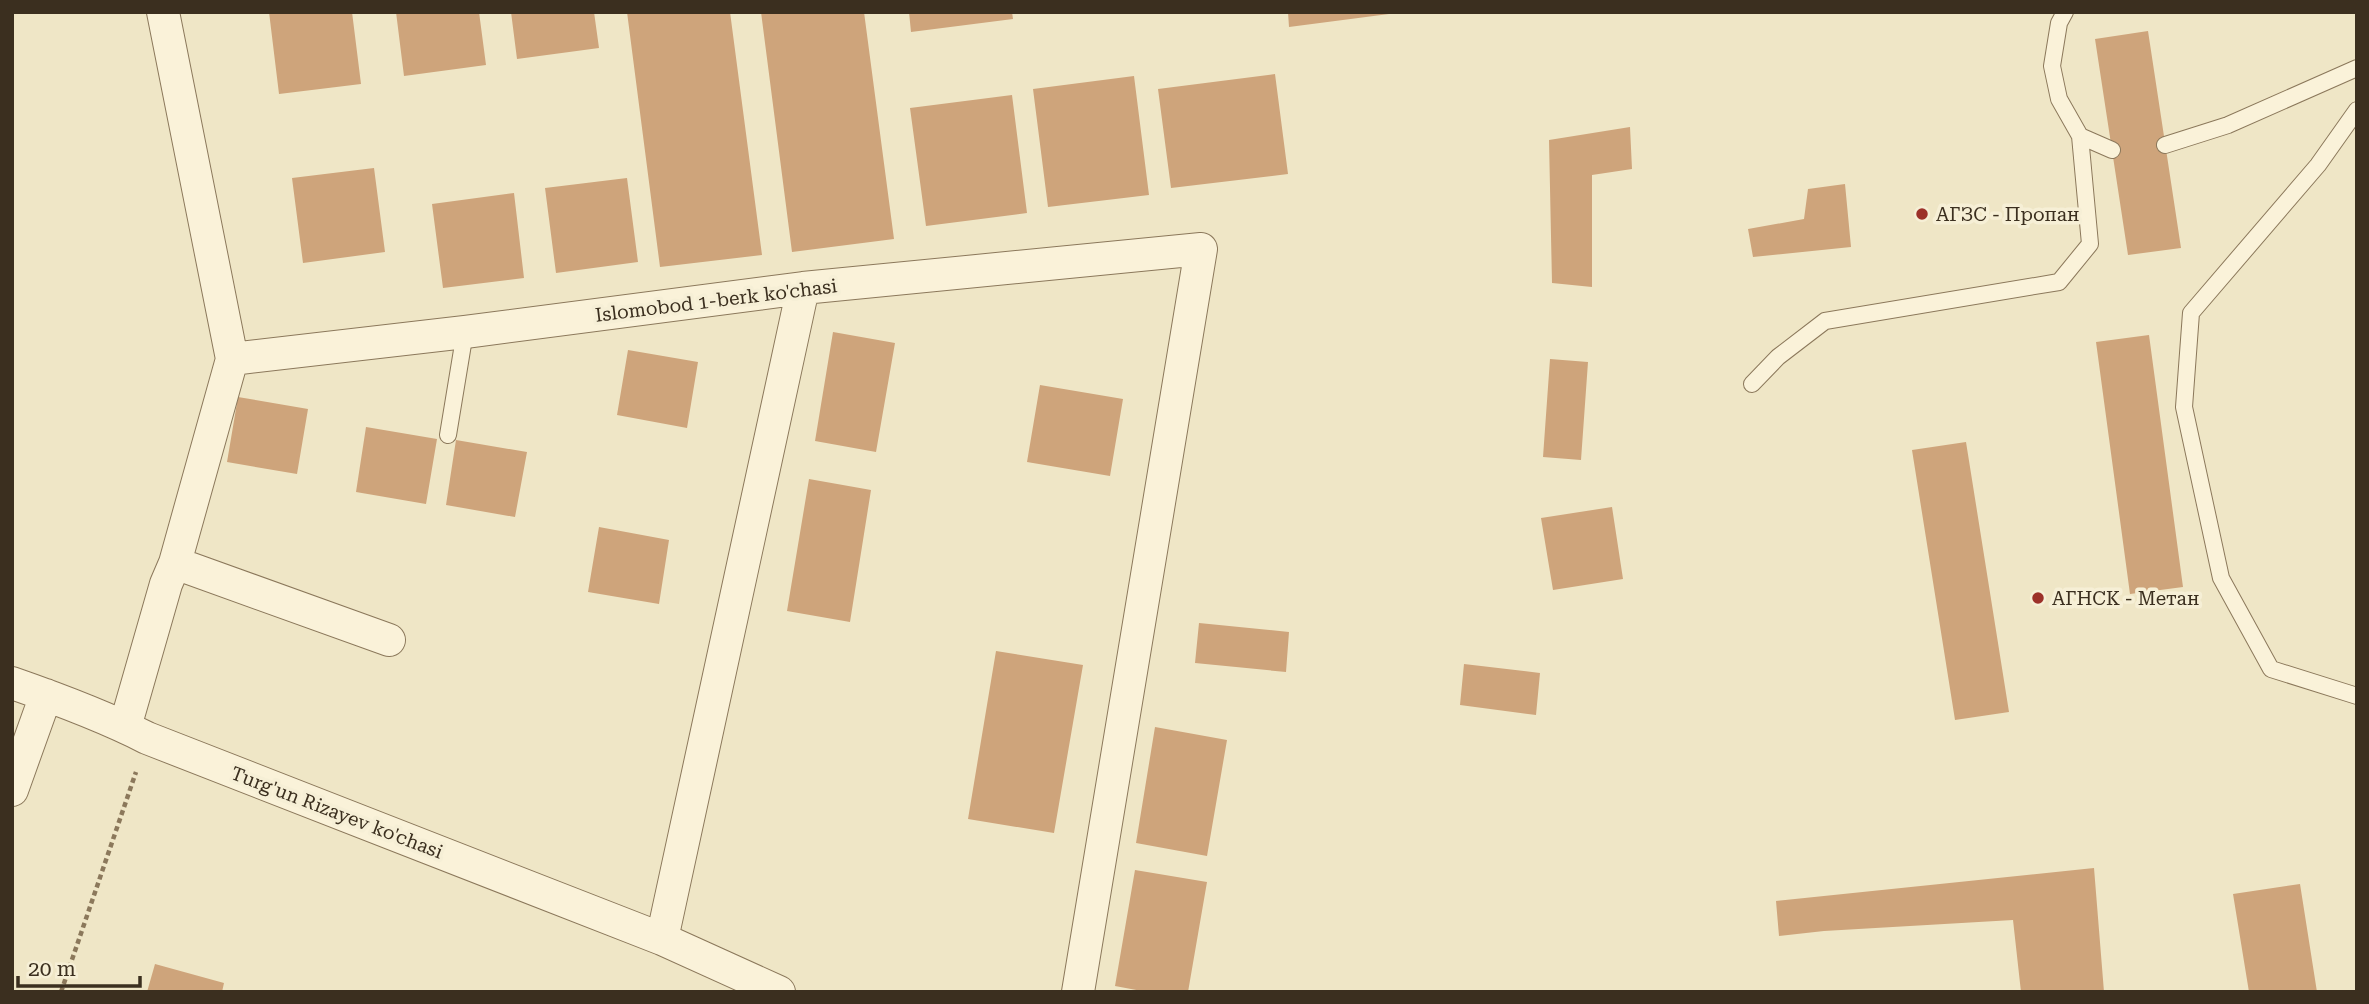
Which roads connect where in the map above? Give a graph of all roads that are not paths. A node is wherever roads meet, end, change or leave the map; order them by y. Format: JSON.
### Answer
{"nodes":[{"id":1,"x":163,"y":12,"type":"edge"},
{"id":2,"x":2065,"y":12,"type":"edge"},
{"id":3,"x":2357,"y":68,"type":"edge"},
{"id":4,"x":2357,"y":110,"type":"edge"},
{"id":5,"x":2080,"y":136,"type":"junction"},
{"id":6,"x":2165,"y":145,"type":"dead end"},
{"id":7,"x":2112,"y":150,"type":"dead end"},
{"id":8,"x":803,"y":288,"type":"junction"},
{"id":9,"x":465,"y":332,"type":"junction"},
{"id":10,"x":232,"y":359,"type":"junction"},
{"id":11,"x":1752,"y":384,"type":"dead end"},
{"id":12,"x":448,"y":435,"type":"dead end"},
{"id":13,"x":175,"y":563,"type":"junction"},
{"id":14,"x":389,"y":640,"type":"dead end"},
{"id":15,"x":12,"y":683,"type":"edge"},
{"id":16,"x":46,"y":695,"type":"junction"},
{"id":17,"x":2357,"y":696,"type":"edge"},
{"id":18,"x":136,"y":732,"type":"junction"},
{"id":19,"x":12,"y":790,"type":"edge"},
{"id":20,"x":662,"y":939,"type":"junction"},
{"id":21,"x":779,"y":992,"type":"edge"},
{"id":22,"x":1078,"y":992,"type":"edge"}],
"edges":[{"from":1,"to":10,"type":"street"},
{"from":2,"to":5,"type":"lane"},
{"from":3,"to":6,"type":"lane"},
{"from":4,"to":17,"type":"lane"},
{"from":5,"to":7,"type":"lane"},
{"from":5,"to":11,"type":"lane"},
{"from":8,"to":9,"type":"street","name":"Islomobod 1-berk ko'chasi"},
{"from":8,"to":20,"type":"street"},
{"from":8,"to":22,"type":"street","name":"Islomobod 1-berk ko'chasi"},
{"from":9,"to":10,"type":"street","name":"Islomobod 1-berk ko'chasi"},
{"from":9,"to":12,"type":"lane"},
{"from":10,"to":13,"type":"street"},
{"from":13,"to":14,"type":"street"},
{"from":13,"to":18,"type":"street"},
{"from":15,"to":16,"type":"street","name":"Turg'un Rizayev ko'chasi"},
{"from":16,"to":18,"type":"street","name":"Turg'un Rizayev ko'chasi"},
{"from":16,"to":19,"type":"street"},
{"from":18,"to":20,"type":"street","name":"Turg'un Rizayev ko'chasi"},
{"from":20,"to":21,"type":"street","name":"Turg'un Rizayev ko'chasi"}]}
